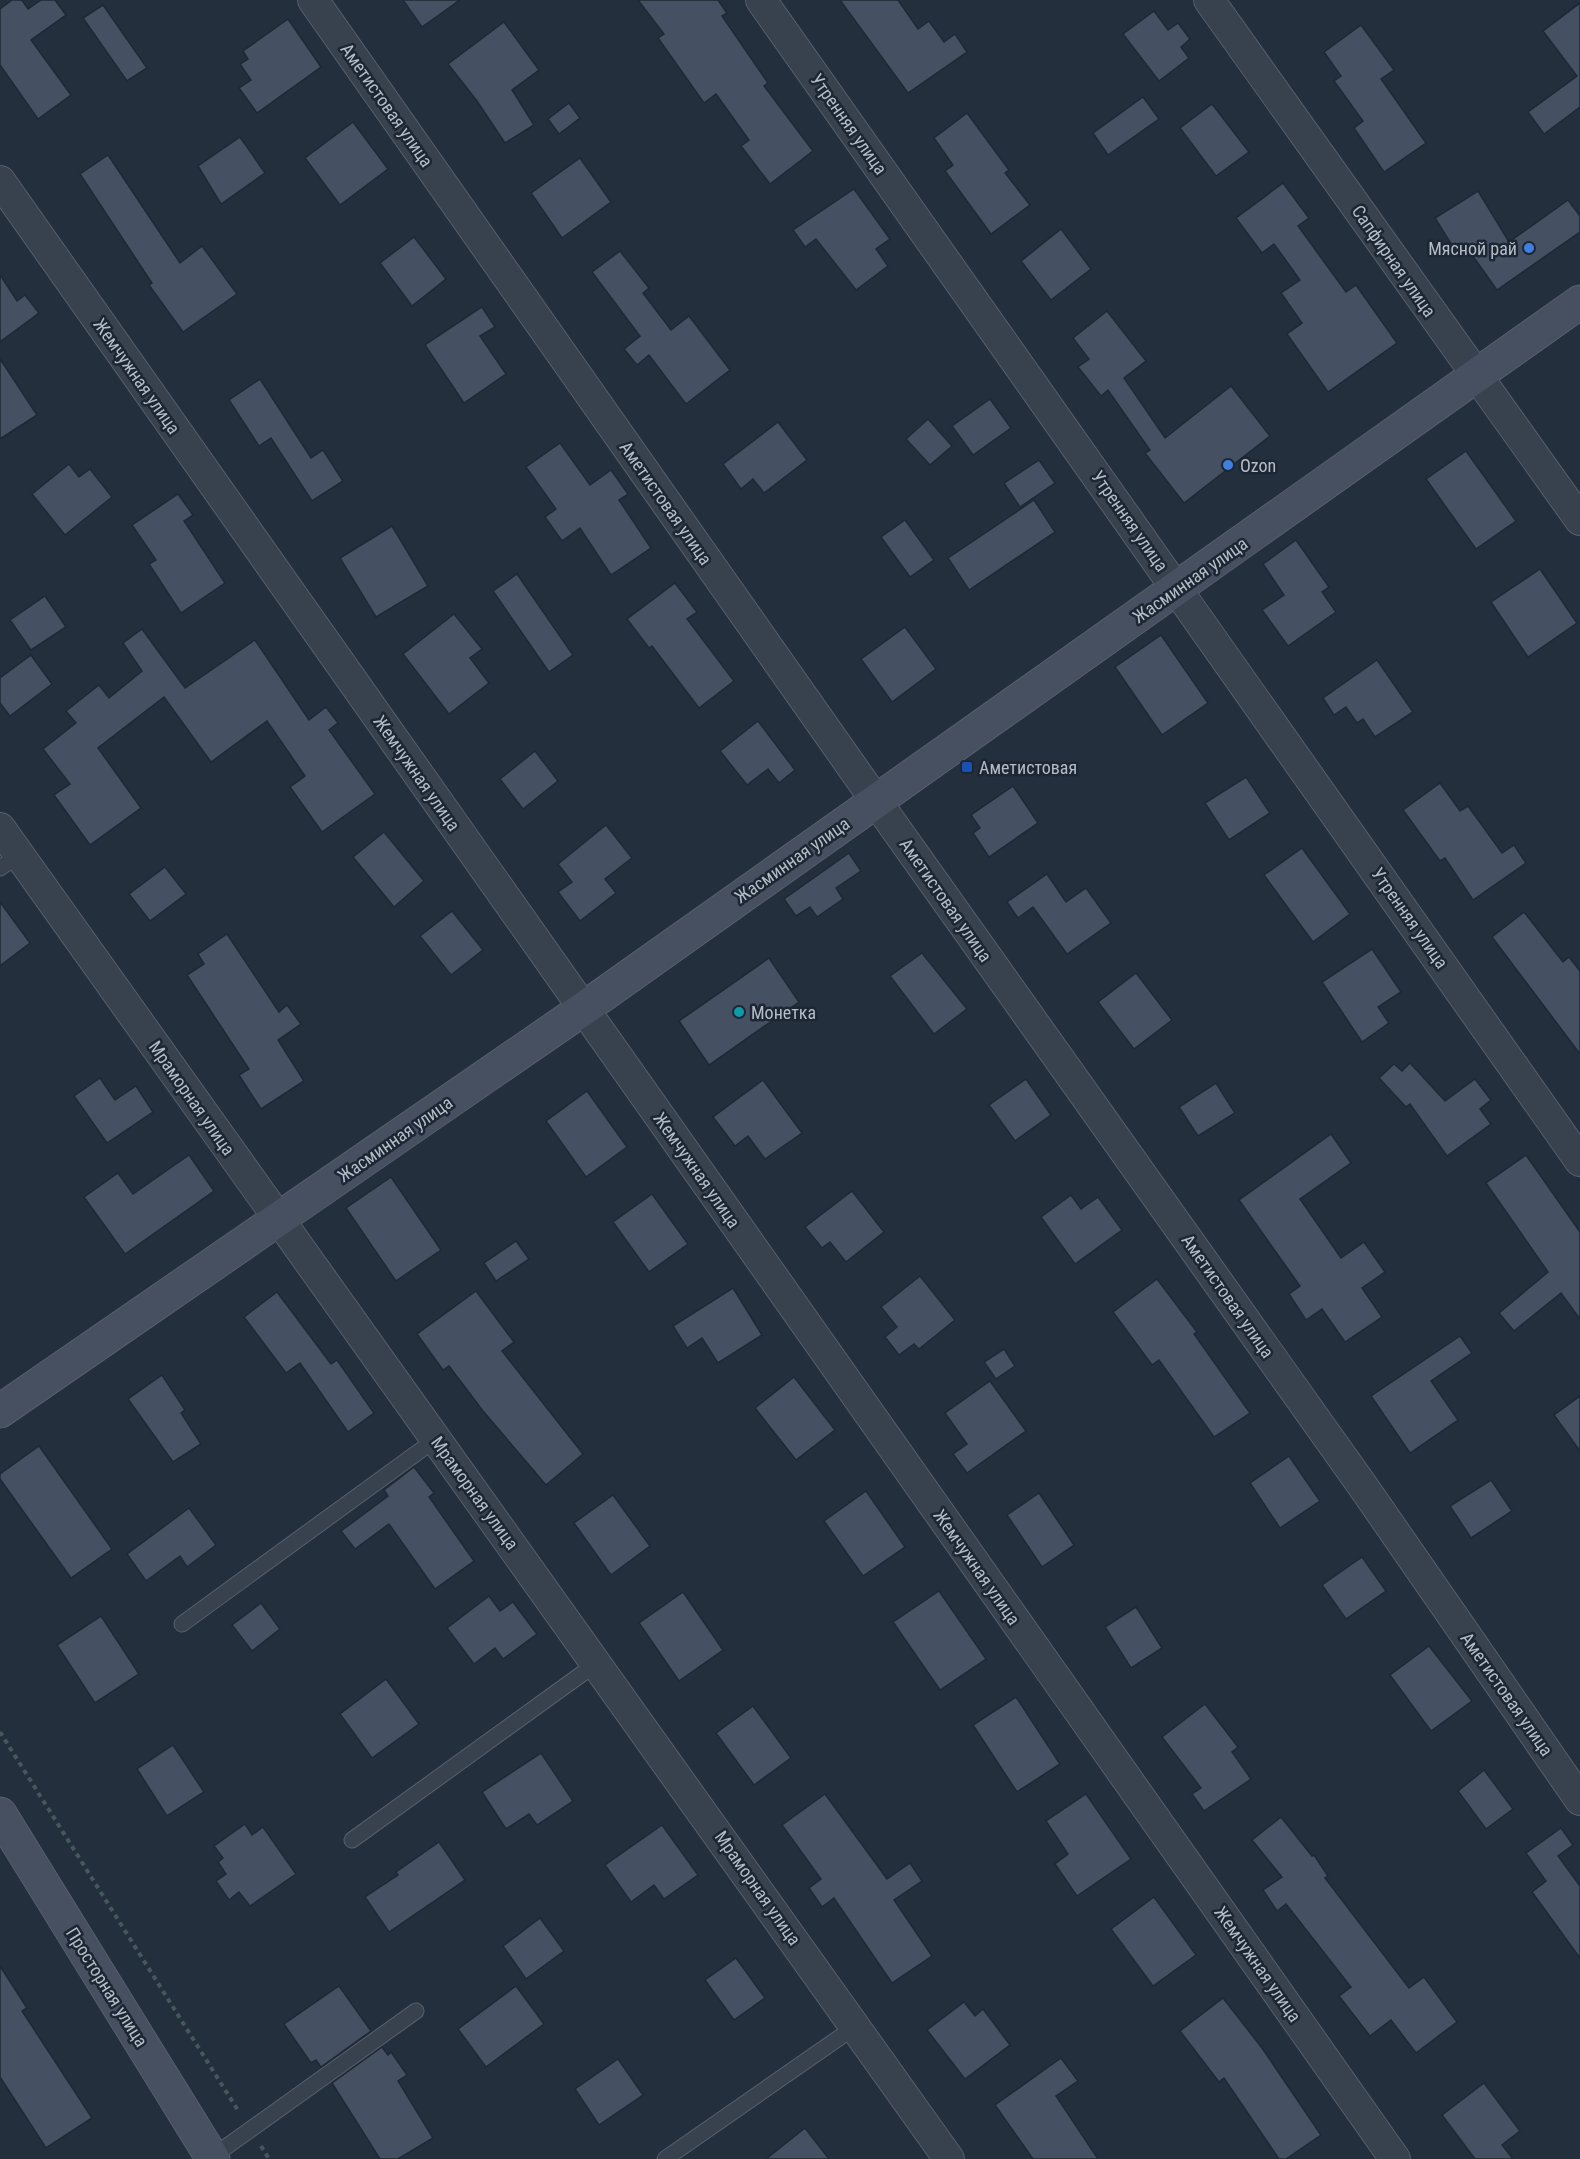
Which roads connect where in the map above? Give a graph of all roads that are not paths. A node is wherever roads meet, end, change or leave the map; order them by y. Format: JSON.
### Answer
{"nodes":[{"id":1,"x":313,"y":0,"type":"edge"},
{"id":2,"x":761,"y":0,"type":"edge"},
{"id":3,"x":1209,"y":0,"type":"edge"},
{"id":4,"x":0,"y":181,"type":"edge"},
{"id":5,"x":1580,"y":302,"type":"edge"},
{"id":6,"x":1475,"y":376,"type":"junction"},
{"id":7,"x":1580,"y":520,"type":"edge"},
{"id":8,"x":1178,"y":589,"type":"junction"},
{"id":9,"x":876,"y":801,"type":"junction"},
{"id":10,"x":0,"y":828,"type":"edge"},
{"id":11,"x":9,"y":862,"type":"edge"},
{"id":12,"x":583,"y":1009,"type":"junction"},
{"id":13,"x":1580,"y":1161,"type":"edge"},
{"id":14,"x":278,"y":1220,"type":"junction"},
{"id":15,"x":0,"y":1411,"type":"edge"},
{"id":16,"x":436,"y":1439,"type":"junction"},
{"id":17,"x":182,"y":1624,"type":"dead end"},
{"id":18,"x":597,"y":1663,"type":"junction"},
{"id":19,"x":1580,"y":1800,"type":"edge"},
{"id":20,"x":0,"y":1814,"type":"edge"},
{"id":21,"x":352,"y":1840,"type":"dead end"},
{"id":22,"x":416,"y":2011,"type":"dead end"},
{"id":23,"x":856,"y":2026,"type":"junction"},
{"id":24,"x":213,"y":2158,"type":"edge"},
{"id":25,"x":664,"y":2159,"type":"edge"},
{"id":26,"x":949,"y":2159,"type":"edge"},
{"id":27,"x":1395,"y":2159,"type":"edge"}],
"edges":[{"from":1,"to":9,"type":"street","name":"Аметистовая улица"},
{"from":2,"to":8,"type":"street","name":"Утренняя улица"},
{"from":3,"to":6,"type":"street","name":"Сапфирная улица"},
{"from":4,"to":12,"type":"street","name":"Жемчужная улица"},
{"from":5,"to":6,"type":"street","name":"Жасминная улица"},
{"from":6,"to":7,"type":"street","name":"Сапфирная улица"},
{"from":6,"to":8,"type":"street","name":"Жасминная улица"},
{"from":8,"to":9,"type":"street","name":"Жасминная улица"},
{"from":8,"to":13,"type":"street","name":"Утренняя улица"},
{"from":9,"to":12,"type":"street","name":"Жасминная улица"},
{"from":9,"to":19,"type":"street","name":"Аметистовая улица"},
{"from":10,"to":11,"type":"street","name":"Мраморная улица"},
{"from":11,"to":14,"type":"street","name":"Мраморная улица"},
{"from":12,"to":14,"type":"street","name":"Жасминная улица"},
{"from":12,"to":27,"type":"street","name":"Жемчужная улица"},
{"from":14,"to":15,"type":"street","name":"Жасминная улица"},
{"from":14,"to":16,"type":"street","name":"Мраморная улица"},
{"from":16,"to":17,"type":"lane"},
{"from":16,"to":18,"type":"street","name":"Мраморная улица"},
{"from":18,"to":21,"type":"lane"},
{"from":18,"to":23,"type":"street","name":"Мраморная улица"},
{"from":20,"to":24,"type":"street","name":"Просторная улица"},
{"from":22,"to":24,"type":"lane"},
{"from":23,"to":25,"type":"lane"},
{"from":23,"to":26,"type":"street","name":"Мраморная улица"}]}
